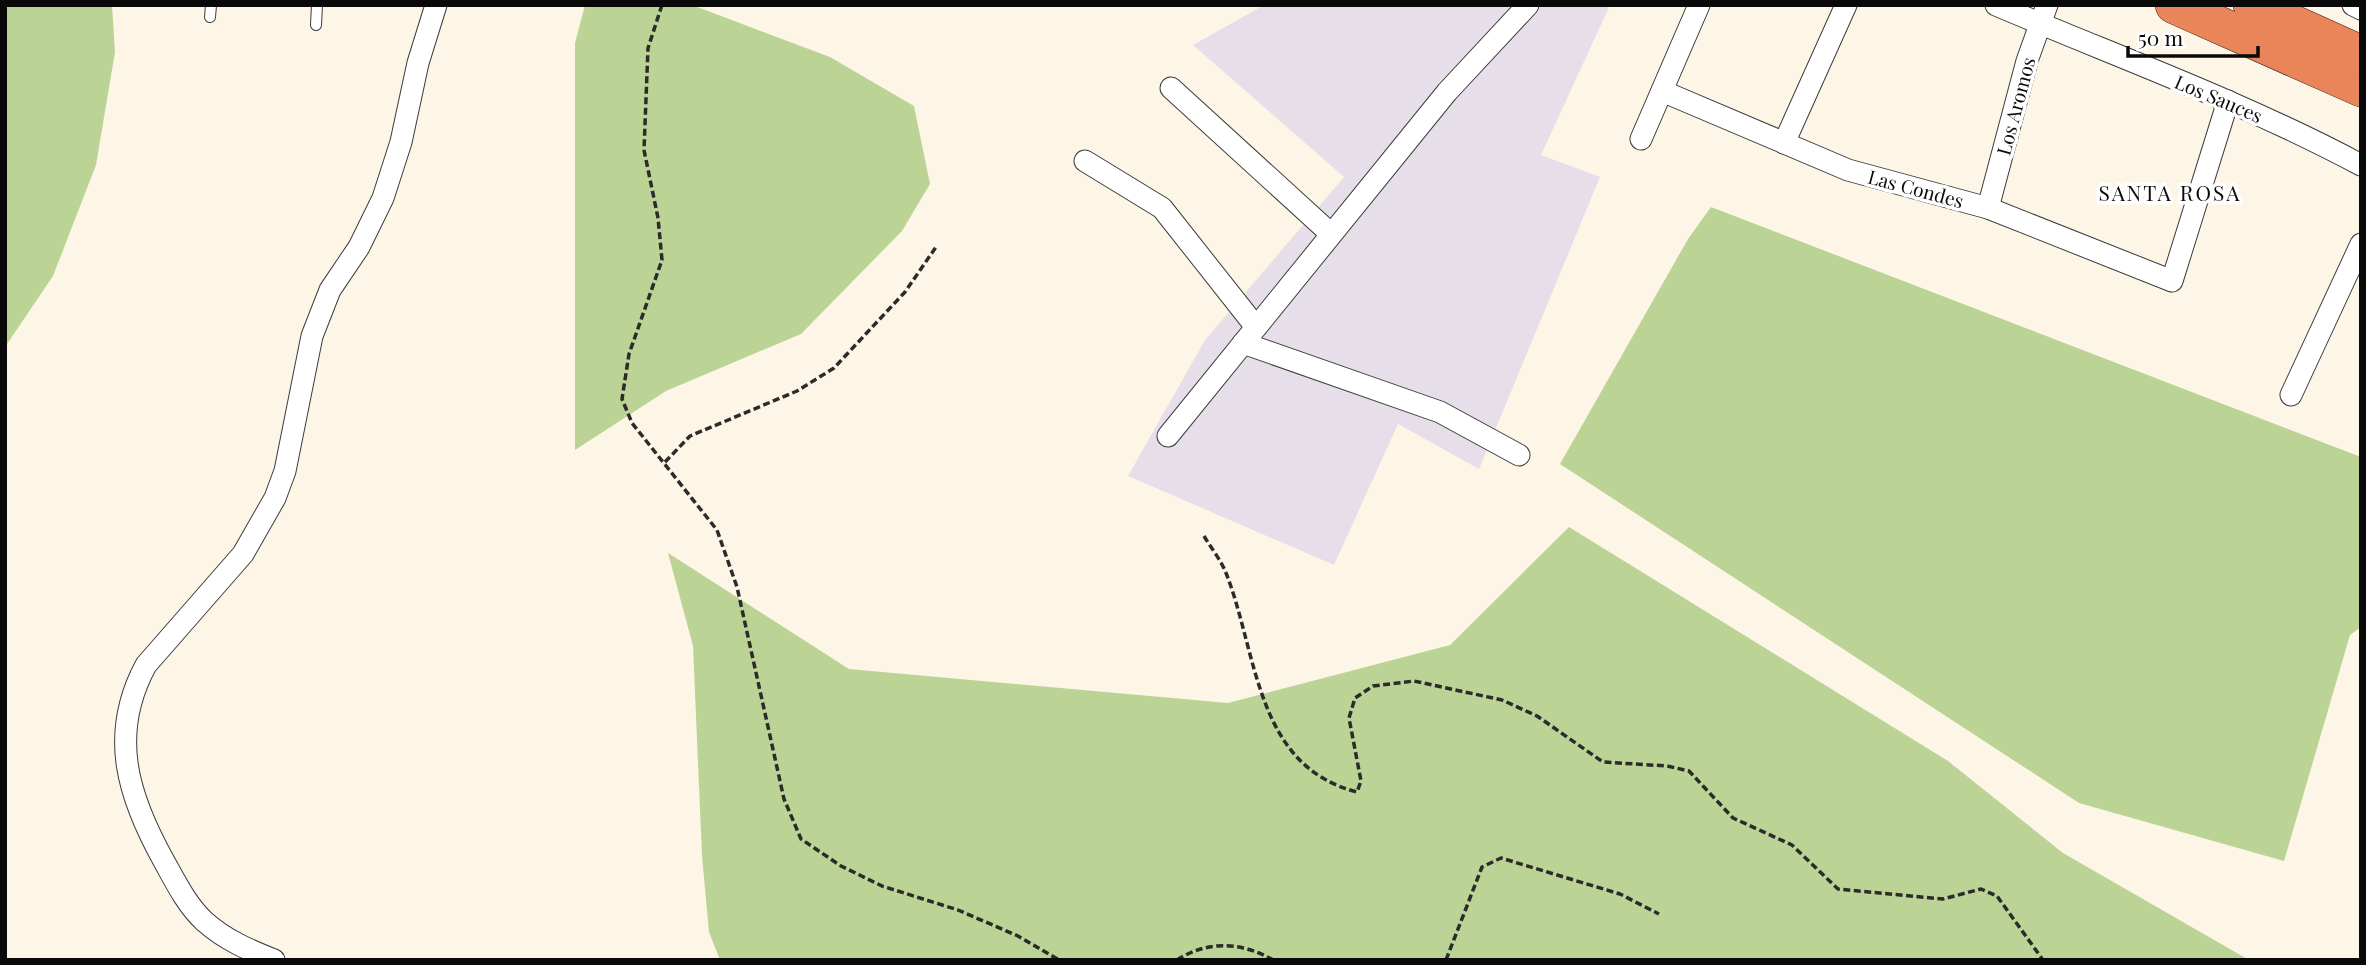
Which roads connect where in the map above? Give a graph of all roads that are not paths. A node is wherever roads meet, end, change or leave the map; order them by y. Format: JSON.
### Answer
{"nodes":[{"id":1,"x":211,"y":5,"type":"edge"},
{"id":2,"x":317,"y":5,"type":"edge"},
{"id":3,"x":436,"y":5,"type":"edge"},
{"id":4,"x":1528,"y":5,"type":"edge"},
{"id":5,"x":1699,"y":5,"type":"edge"},
{"id":6,"x":1846,"y":5,"type":"edge"},
{"id":7,"x":1996,"y":5,"type":"edge"},
{"id":8,"x":2174,"y":5,"type":"edge"},
{"id":9,"x":2252,"y":5,"type":"edge"},
{"id":10,"x":2353,"y":5,"type":"edge"},
{"id":11,"x":2361,"y":9,"type":"edge"},
{"id":12,"x":2043,"y":15,"type":"edge"},
{"id":13,"x":210,"y":17,"type":"dead end"},
{"id":14,"x":316,"y":25,"type":"dead end"},
{"id":15,"x":2361,"y":54,"type":"edge"},
{"id":16,"x":1171,"y":88,"type":"dead end"},
{"id":17,"x":2361,"y":89,"type":"edge"},
{"id":18,"x":1662,"y":91,"type":"junction"},
{"id":19,"x":2228,"y":101,"type":"junction"},
{"id":20,"x":1641,"y":139,"type":"dead end"},
{"id":21,"x":1784,"y":143,"type":"junction"},
{"id":22,"x":1085,"y":161,"type":"dead end"},
{"id":23,"x":2361,"y":165,"type":"edge"},
{"id":24,"x":1988,"y":208,"type":"junction"},
{"id":25,"x":1331,"y":234,"type":"junction"},
{"id":26,"x":2361,"y":244,"type":"edge"},
{"id":27,"x":1250,"y":335,"type":"junction"},
{"id":28,"x":2291,"y":395,"type":"dead end"},
{"id":29,"x":1168,"y":436,"type":"dead end"},
{"id":30,"x":1519,"y":455,"type":"dead end"},
{"id":31,"x":274,"y":960,"type":"edge"}],
"edges":[{"from":1,"to":13,"type":"lane"},
{"from":2,"to":14,"type":"lane"},
{"from":3,"to":31,"type":"street"},
{"from":4,"to":25,"type":"street"},
{"from":5,"to":18,"type":"street"},
{"from":6,"to":21,"type":"street"},
{"from":7,"to":12,"type":"street","name":"Los Sauces"},
{"from":8,"to":17,"type":"highway"},
{"from":9,"to":15,"type":"highway"},
{"from":10,"to":11,"type":"street"},
{"from":12,"to":19,"type":"street","name":"Los Sauces"},
{"from":12,"to":24,"type":"street","name":"Los Aromos"},
{"from":16,"to":25,"type":"street"},
{"from":18,"to":20,"type":"street"},
{"from":18,"to":21,"type":"street","name":"Las Condes"},
{"from":19,"to":23,"type":"street","name":"Los Sauces"},
{"from":19,"to":24,"type":"street","name":"Las Condes"},
{"from":21,"to":24,"type":"street","name":"Las Condes"},
{"from":22,"to":27,"type":"street"},
{"from":25,"to":27,"type":"street"},
{"from":26,"to":28,"type":"street"},
{"from":27,"to":29,"type":"street"},
{"from":27,"to":30,"type":"street"}]}
